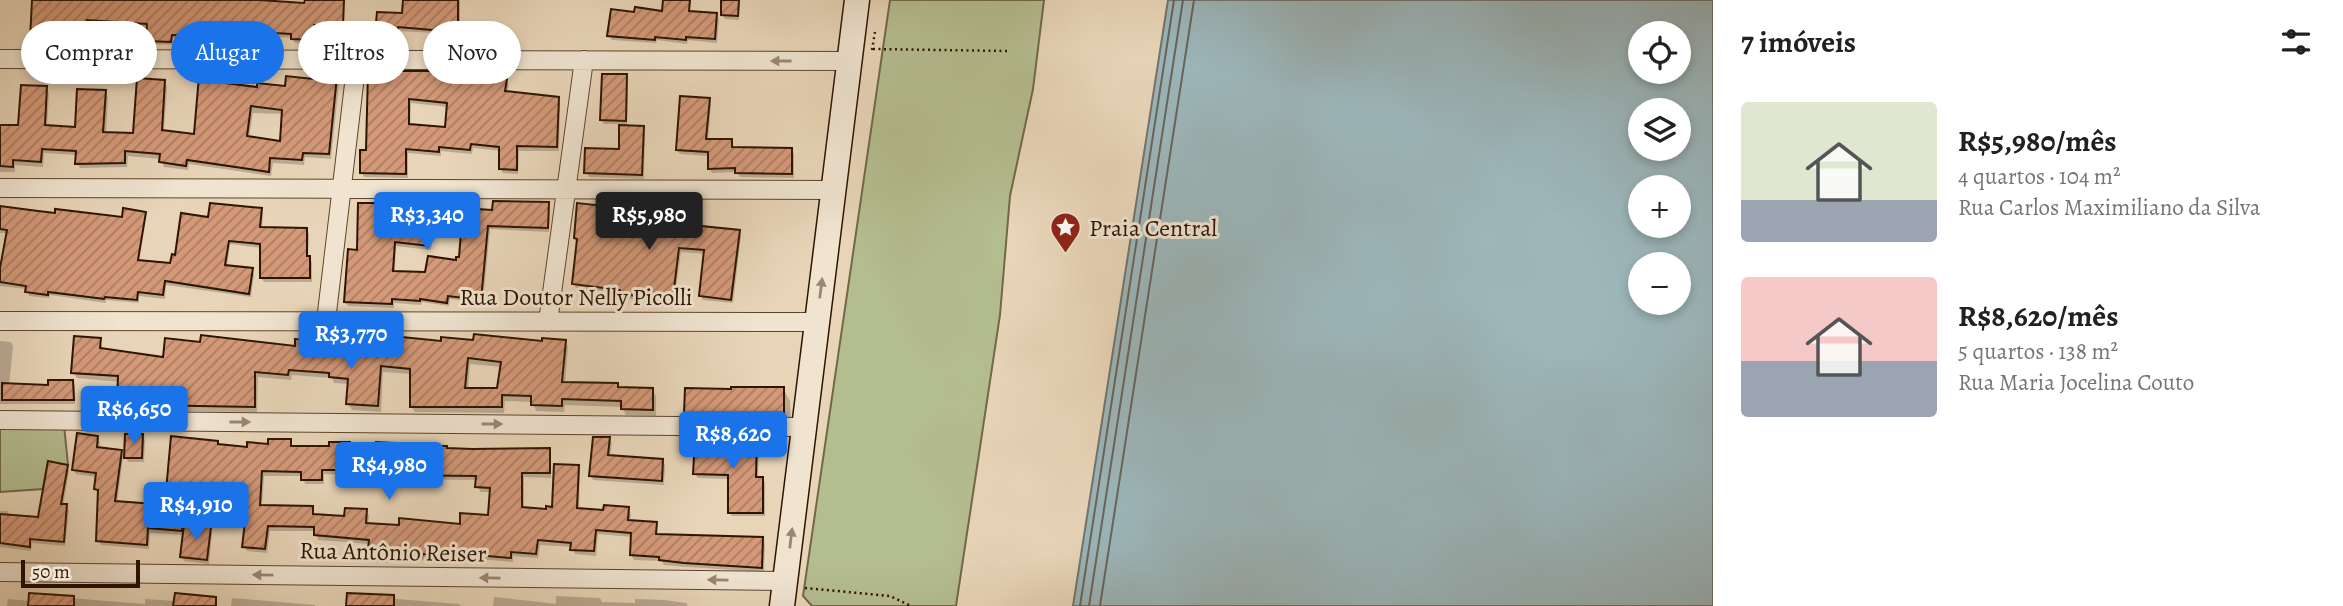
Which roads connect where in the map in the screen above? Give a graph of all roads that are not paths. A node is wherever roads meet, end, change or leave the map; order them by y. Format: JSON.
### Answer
{"nodes":[{"id":1,"x":857,"y":0,"type":"edge"},
{"id":2,"x":0,"y":59,"type":"edge"},
{"id":3,"x":298,"y":59,"type":"edge"},
{"id":4,"x":409,"y":59,"type":"edge"},
{"id":5,"x":584,"y":60,"type":"junction"},
{"id":6,"x":850,"y":61,"type":"junction"},
{"id":7,"x":354,"y":84,"type":"edge"},
{"id":8,"x":0,"y":188,"type":"edge"},
{"id":9,"x":342,"y":189,"type":"junction"},
{"id":10,"x":566,"y":190,"type":"junction"},
{"id":11,"x":833,"y":190,"type":"junction"},
{"id":12,"x":0,"y":321,"type":"edge"},
{"id":13,"x":326,"y":321,"type":"junction"},
{"id":14,"x":548,"y":322,"type":"junction"},
{"id":15,"x":817,"y":322,"type":"junction"},
{"id":16,"x":0,"y":420,"type":"edge"},
{"id":17,"x":804,"y":427,"type":"junction"},
{"id":18,"x":0,"y":572,"type":"edge"},
{"id":19,"x":787,"y":591,"type":"edge"}],
"edges":[{"from":1,"to":6,"type":"main road"},
{"from":2,"to":3,"type":"street"},
{"from":4,"to":5,"type":"street"},
{"from":6,"to":5,"type":"street","one_way":true},
{"from":5,"to":10,"type":"street"},
{"from":6,"to":11,"type":"main road"},
{"from":7,"to":9,"type":"street"},
{"from":8,"to":9,"type":"street"},
{"from":9,"to":10,"type":"street"},
{"from":9,"to":13,"type":"street"},
{"from":10,"to":11,"type":"street"},
{"from":10,"to":14,"type":"street"},
{"from":15,"to":11,"type":"main road","one_way":true},
{"from":12,"to":13,"type":"street","name":"Rua Doutor Nelly Picolli"},
{"from":13,"to":14,"type":"street","name":"Rua Doutor Nelly Picolli"},
{"from":14,"to":15,"type":"street","name":"Rua Doutor Nelly Picolli"},
{"from":15,"to":17,"type":"main road"},
{"from":16,"to":17,"type":"street","one_way":true},
{"from":19,"to":17,"type":"main road","one_way":true},
{"from":19,"to":18,"type":"street","name":"Rua Antônio Reiser","one_way":true}]}
